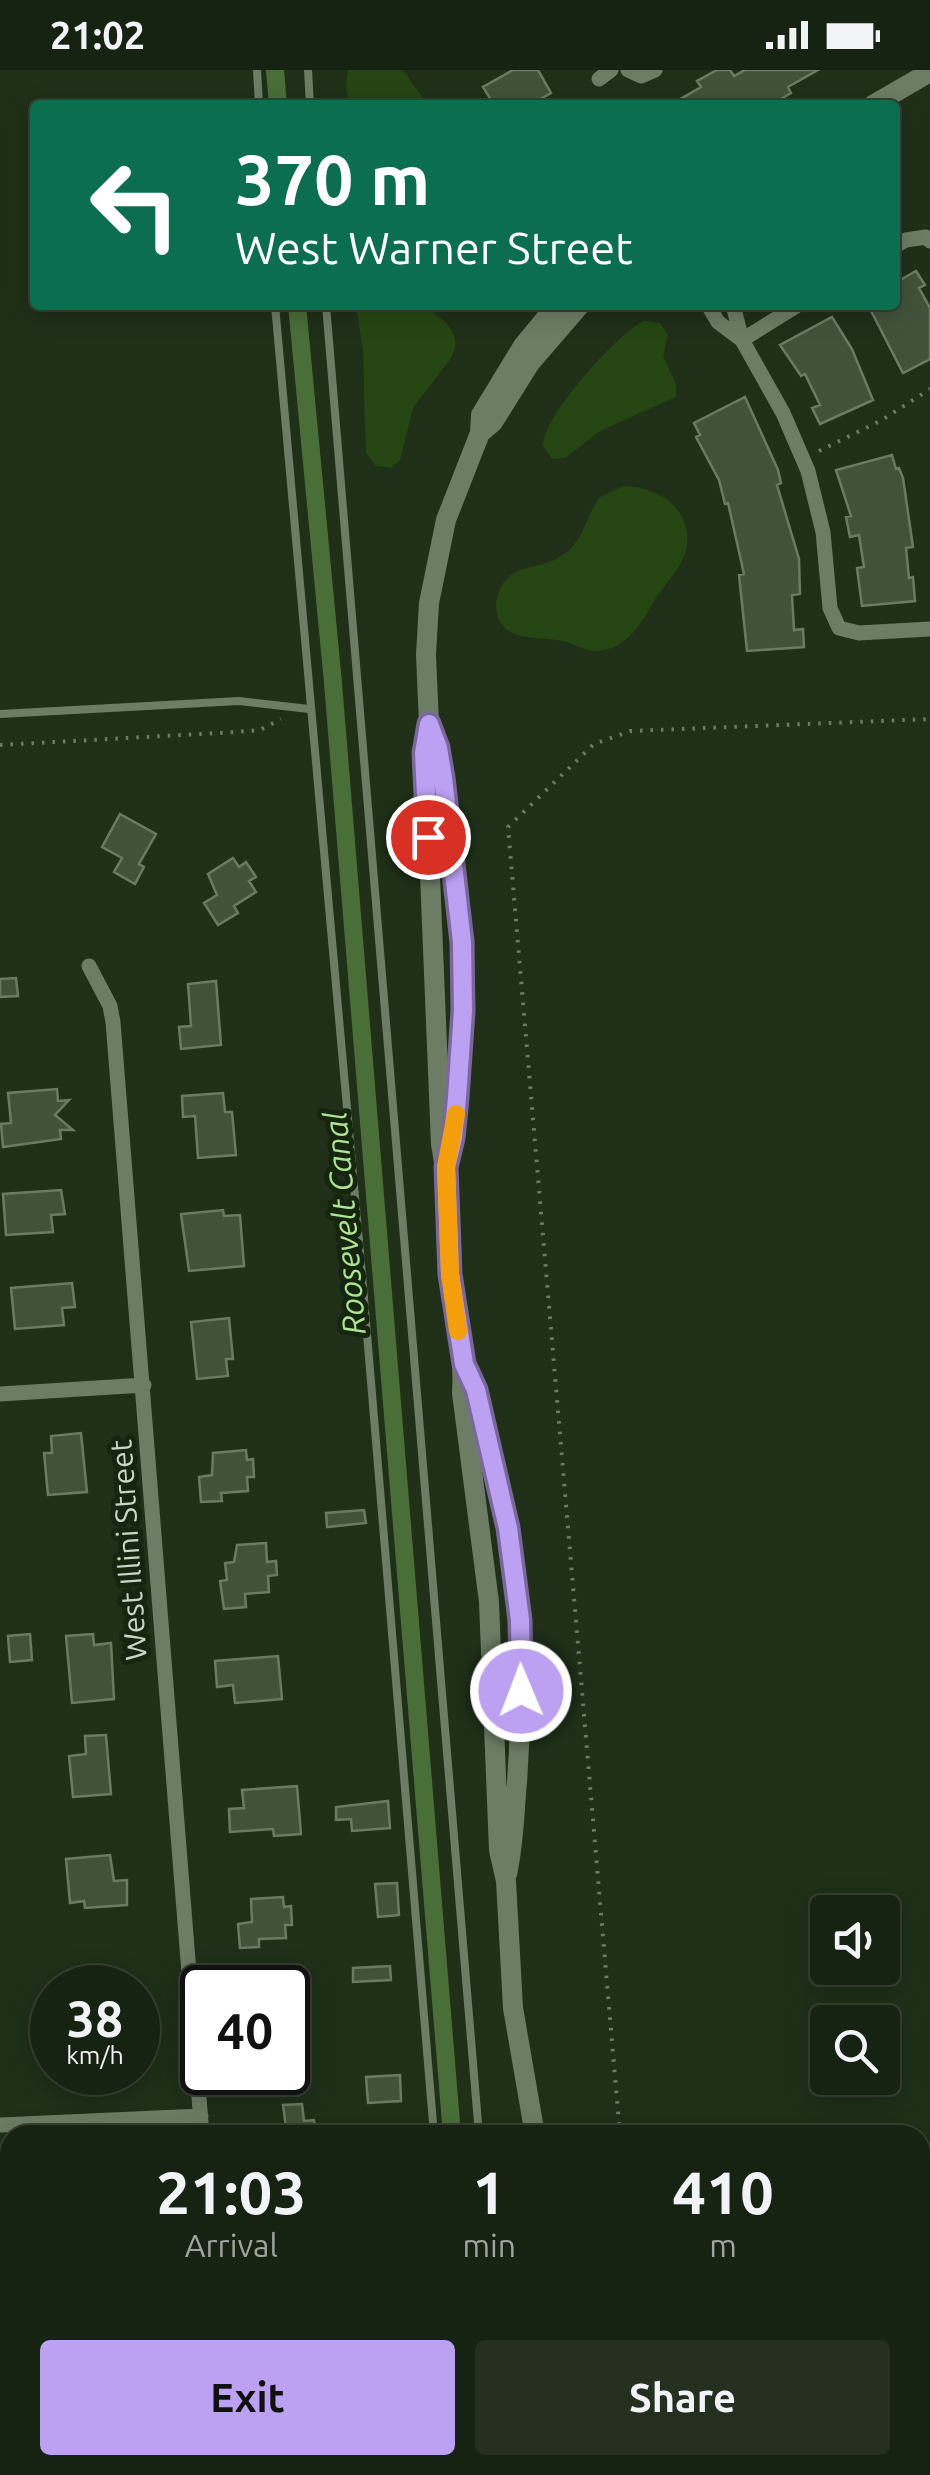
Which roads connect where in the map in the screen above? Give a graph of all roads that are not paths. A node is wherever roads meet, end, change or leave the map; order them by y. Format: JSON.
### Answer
{"nodes":[{"id":1,"x":257,"y":70,"type":"edge"},
{"id":2,"x":308,"y":70,"type":"edge"},
{"id":3,"x":628,"y":70,"type":"edge"},
{"id":4,"x":655,"y":70,"type":"edge"},
{"id":5,"x":922,"y":72,"type":"edge"},
{"id":6,"x":259,"y":100,"type":"edge"},
{"id":7,"x":310,"y":100,"type":"edge"},
{"id":8,"x":880,"y":100,"type":"edge"},
{"id":9,"x":928,"y":239,"type":"edge"},
{"id":10,"x":900,"y":243,"type":"edge"},
{"id":11,"x":275,"y":310,"type":"edge"},
{"id":12,"x":326,"y":310,"type":"edge"},
{"id":13,"x":553,"y":310,"type":"edge"},
{"id":14,"x":576,"y":310,"type":"edge"},
{"id":15,"x":711,"y":310,"type":"edge"},
{"id":16,"x":734,"y":310,"type":"edge"},
{"id":17,"x":790,"y":310,"type":"edge"},
{"id":18,"x":742,"y":340,"type":"junction"},
{"id":19,"x":480,"y":432,"type":"junction"},
{"id":20,"x":930,"y":628,"type":"edge"},
{"id":21,"x":309,"y":709,"type":"junction"},
{"id":22,"x":0,"y":714,"type":"edge"},
{"id":23,"x":429,"y":724,"type":"junction"},
{"id":24,"x":89,"y":966,"type":"dead end"},
{"id":25,"x":446,"y":1167,"type":"junction"},
{"id":26,"x":464,"y":1364,"type":"junction"},
{"id":27,"x":144,"y":1385,"type":"junction"},
{"id":28,"x":0,"y":1394,"type":"edge"},
{"id":29,"x":506,"y":1880,"type":"junction"},
{"id":30,"x":200,"y":2116,"type":"junction"},
{"id":31,"x":0,"y":2125,"type":"edge"},
{"id":32,"x":201,"y":2125,"type":"edge"},
{"id":33,"x":433,"y":2125,"type":"edge"},
{"id":34,"x":478,"y":2125,"type":"edge"},
{"id":35,"x":533,"y":2125,"type":"edge"}],
"edges":[{"from":1,"to":6,"type":"lane"},
{"from":2,"to":7,"type":"lane"},
{"from":3,"to":4,"type":"street"},
{"from":5,"to":8,"type":"street"},
{"from":9,"to":10,"type":"street"},
{"from":11,"to":21,"type":"lane"},
{"from":12,"to":34,"type":"lane"},
{"from":13,"to":19,"type":"street"},
{"from":14,"to":19,"type":"street"},
{"from":15,"to":18,"type":"street"},
{"from":16,"to":18,"type":"street"},
{"from":17,"to":18,"type":"street"},
{"from":18,"to":20,"type":"street"},
{"from":19,"to":23,"type":"street"},
{"from":21,"to":22,"type":"lane"},
{"from":21,"to":33,"type":"lane"},
{"from":23,"to":25,"type":"street"},
{"from":23,"to":25,"type":"street"},
{"from":24,"to":27,"type":"street","name":"West Illini Street"},
{"from":25,"to":26,"type":"street"},
{"from":26,"to":29,"type":"street"},
{"from":26,"to":29,"type":"street"},
{"from":27,"to":28,"type":"street"},
{"from":27,"to":30,"type":"street","name":"West Illini Street"},
{"from":29,"to":35,"type":"street"},
{"from":30,"to":31,"type":"street"},
{"from":30,"to":32,"type":"street","name":"West Illini Street"}]}
